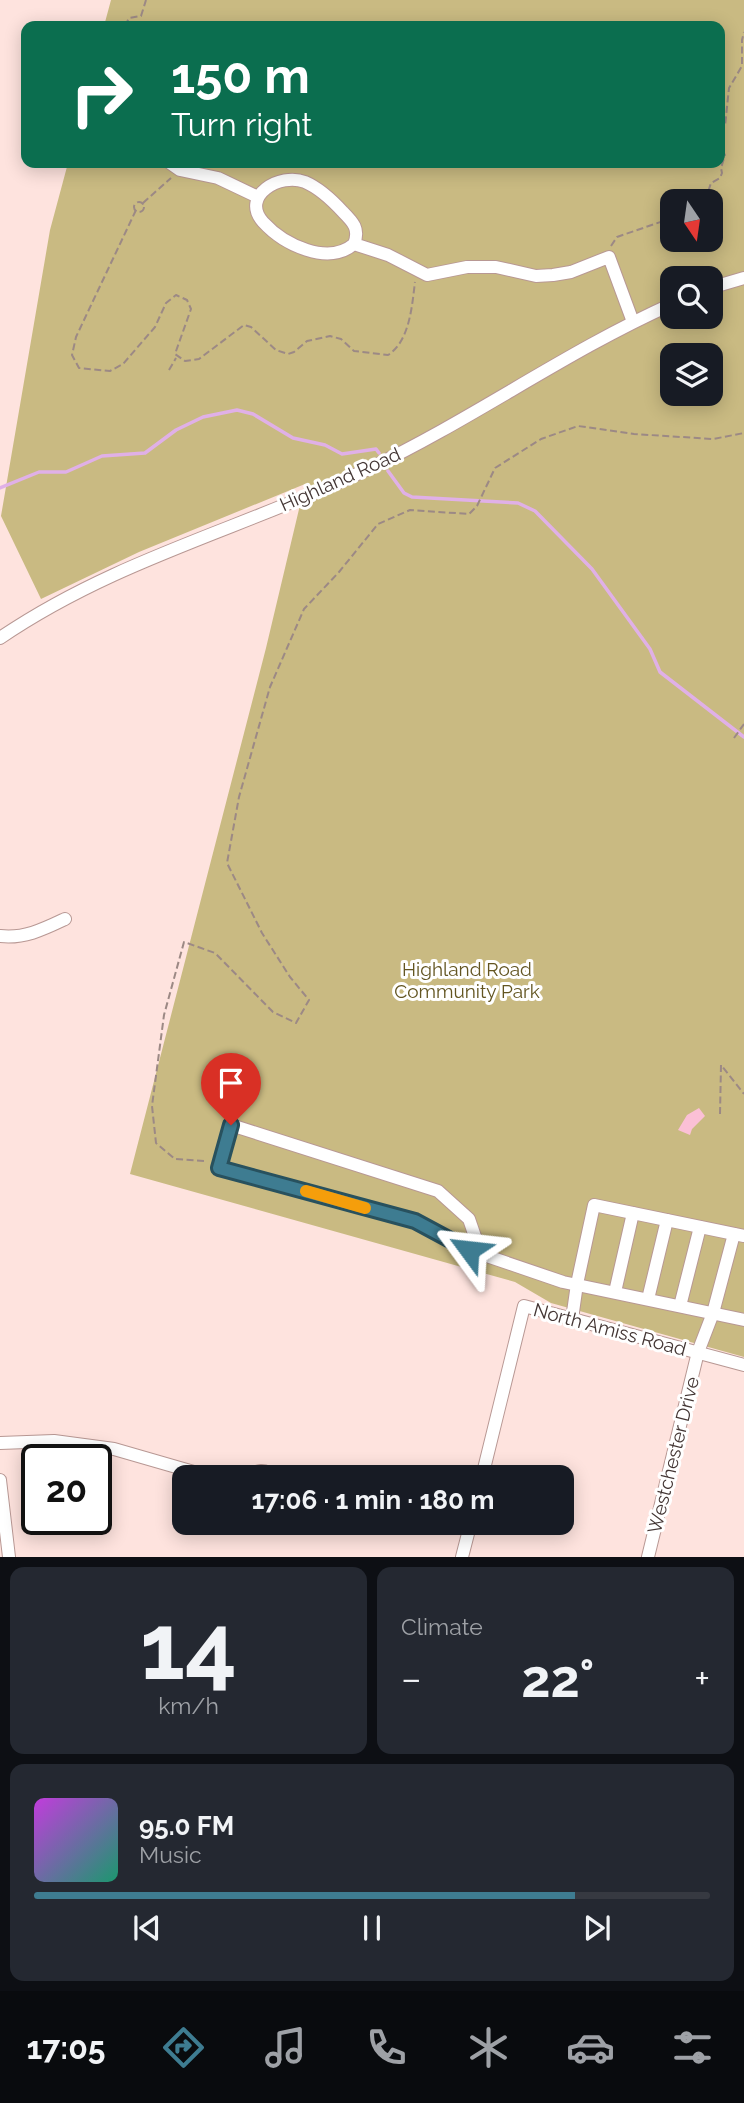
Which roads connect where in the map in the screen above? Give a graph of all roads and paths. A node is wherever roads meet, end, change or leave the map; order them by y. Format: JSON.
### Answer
{"nodes":[{"id":1,"x":146,"y":0,"type":"edge"},
{"id":2,"x":128,"y":21,"type":"edge"},
{"id":3,"x":744,"y":32,"type":"edge"},
{"id":4,"x":725,"y":126,"type":"edge"},
{"id":5,"x":173,"y":168,"type":"edge"},
{"id":6,"x":182,"y":168,"type":"edge"},
{"id":7,"x":721,"y":168,"type":"edge"},
{"id":8,"x":708,"y":189,"type":"edge"},
{"id":9,"x":258,"y":197,"type":"junction"},
{"id":10,"x":143,"y":203,"type":"junction"},
{"id":11,"x":136,"y":211,"type":"junction"},
{"id":12,"x":660,"y":222,"type":"edge"},
{"id":13,"x":354,"y":244,"type":"junction"},
{"id":14,"x":609,"y":257,"type":"junction"},
{"id":15,"x":417,"y":270,"type":"junction"},
{"id":16,"x":744,"y":278,"type":"edge"},
{"id":17,"x":723,"y":284,"type":"edge"},
{"id":18,"x":660,"y":310,"type":"edge"},
{"id":19,"x":633,"y":322,"type":"junction"},
{"id":20,"x":177,"y":357,"type":"junction"},
{"id":21,"x":169,"y":370,"type":"dead end"},
{"id":22,"x":744,"y":433,"type":"edge"},
{"id":23,"x":0,"y":638,"type":"edge"},
{"id":24,"x":743,"y":724,"type":"edge"},
{"id":25,"x":734,"y":738,"type":"dead end"},
{"id":26,"x":65,"y":919,"type":"dead end"},
{"id":27,"x":0,"y":936,"type":"edge"},
{"id":28,"x":744,"y":1094,"type":"edge"},
{"id":29,"x":720,"y":1114,"type":"dead end"},
{"id":30,"x":204,"y":1161,"type":"dead end"},
{"id":31,"x":632,"y":1213,"type":"junction"},
{"id":32,"x":667,"y":1220,"type":"junction"},
{"id":33,"x":700,"y":1227,"type":"junction"},
{"id":34,"x":739,"y":1235,"type":"edge"},
{"id":35,"x":481,"y":1254,"type":"junction"},
{"id":36,"x":576,"y":1284,"type":"junction"},
{"id":37,"x":615,"y":1292,"type":"junction"},
{"id":38,"x":648,"y":1299,"type":"junction"},
{"id":39,"x":680,"y":1306,"type":"junction"},
{"id":40,"x":713,"y":1313,"type":"junction"},
{"id":41,"x":572,"y":1319,"type":"junction"},
{"id":42,"x":744,"y":1320,"type":"edge"},
{"id":43,"x":698,"y":1352,"type":"junction"},
{"id":44,"x":744,"y":1365,"type":"edge"},
{"id":45,"x":0,"y":1443,"type":"edge"},
{"id":46,"x":485,"y":1465,"type":"edge"},
{"id":47,"x":172,"y":1466,"type":"edge"},
{"id":48,"x":0,"y":1480,"type":"edge"},
{"id":49,"x":468,"y":1535,"type":"edge"},
{"id":50,"x":9,"y":1557,"type":"edge"},
{"id":51,"x":462,"y":1557,"type":"edge"},
{"id":52,"x":648,"y":1557,"type":"edge"}],
"edges":[{"from":1,"to":2,"type":"path"},
{"from":3,"to":4,"type":"path"},
{"from":5,"to":10,"type":"path"},
{"from":6,"to":9,"type":"street"},
{"from":7,"to":8,"type":"path"},
{"from":9,"to":13,"type":"street"},
{"from":9,"to":13,"type":"street"},
{"from":10,"to":11,"type":"path"},
{"from":10,"to":11,"type":"path"},
{"from":11,"to":20,"type":"path"},
{"from":12,"to":14,"type":"path"},
{"from":13,"to":15,"type":"street"},
{"from":14,"to":15,"type":"street"},
{"from":14,"to":19,"type":"street"},
{"from":15,"to":20,"type":"path"},
{"from":16,"to":17,"type":"street"},
{"from":18,"to":19,"type":"street","name":"Highland Road"},
{"from":19,"to":23,"type":"street","name":"Highland Road"},
{"from":20,"to":21,"type":"path"},
{"from":22,"to":30,"type":"path"},
{"from":24,"to":25,"type":"path"},
{"from":26,"to":27,"type":"street"},
{"from":28,"to":29,"type":"path"},
{"from":31,"to":32,"type":"street"},
{"from":31,"to":36,"type":"street"},
{"from":31,"to":37,"type":"street"},
{"from":32,"to":33,"type":"street"},
{"from":32,"to":38,"type":"street"},
{"from":33,"to":34,"type":"street"},
{"from":33,"to":39,"type":"street"},
{"from":34,"to":40,"type":"street","name":"Westchester Drive"},
{"from":35,"to":35,"type":"street"},
{"from":35,"to":36,"type":"street"},
{"from":36,"to":37,"type":"street"},
{"from":36,"to":41,"type":"street"},
{"from":37,"to":38,"type":"street"},
{"from":38,"to":39,"type":"street"},
{"from":39,"to":40,"type":"street"},
{"from":40,"to":42,"type":"street"},
{"from":40,"to":43,"type":"street","name":"Westchester Drive"},
{"from":41,"to":43,"type":"street","name":"North Amiss Road"},
{"from":41,"to":46,"type":"street","name":"North Amiss Road"},
{"from":43,"to":44,"type":"street","name":"North Amiss Road"},
{"from":43,"to":52,"type":"street","name":"Westchester Drive"},
{"from":45,"to":47,"type":"street"},
{"from":48,"to":50,"type":"street"},
{"from":49,"to":51,"type":"street"}]}
